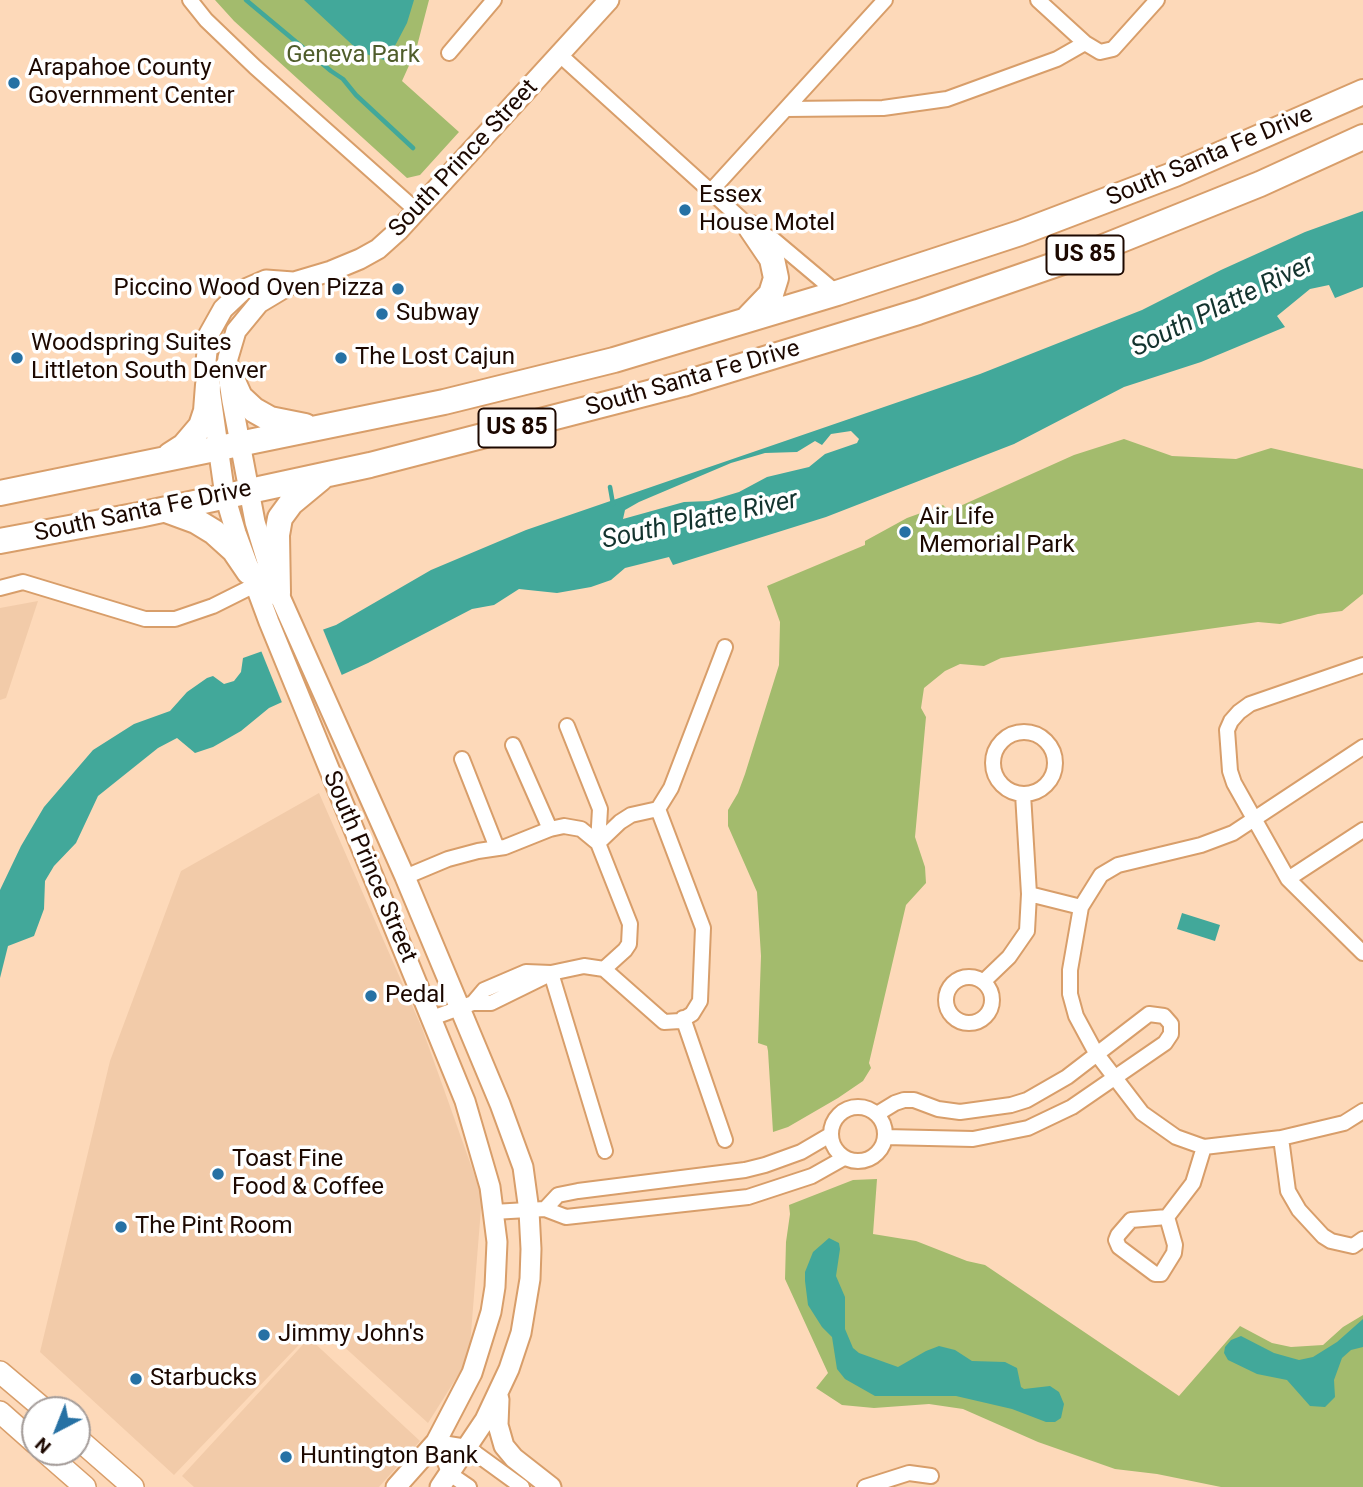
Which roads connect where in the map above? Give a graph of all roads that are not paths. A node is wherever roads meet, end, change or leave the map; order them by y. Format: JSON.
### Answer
{"nodes":[{"id":1,"x":190,"y":0,"type":"edge"},
{"id":2,"x":494,"y":0,"type":"edge"},
{"id":3,"x":609,"y":0,"type":"edge"},
{"id":4,"x":885,"y":0,"type":"edge"},
{"id":5,"x":1038,"y":0,"type":"edge"},
{"id":6,"x":1157,"y":0,"type":"edge"},
{"id":7,"x":1085,"y":43,"type":"junction"},
{"id":8,"x":449,"y":53,"type":"dead end"},
{"id":9,"x":559,"y":55,"type":"junction"},
{"id":10,"x":1363,"y":92,"type":"edge"},
{"id":11,"x":786,"y":108,"type":"junction"},
{"id":12,"x":1363,"y":137,"type":"edge"},
{"id":13,"x":710,"y":192,"type":"junction"},
{"id":14,"x":417,"y":211,"type":"junction"},
{"id":15,"x":751,"y":228,"type":"junction"},
{"id":16,"x":294,"y":282,"type":"junction"},
{"id":17,"x":837,"y":293,"type":"junction"},
{"id":18,"x":746,"y":320,"type":"junction"},
{"id":19,"x":798,"y":349,"type":"junction"},
{"id":20,"x":227,"y":369,"type":"junction"},
{"id":21,"x":208,"y":384,"type":"junction"},
{"id":22,"x":323,"y":428,"type":"junction"},
{"id":23,"x":228,"y":445,"type":"junction"},
{"id":24,"x":163,"y":458,"type":"junction"},
{"id":25,"x":326,"y":475,"type":"junction"},
{"id":26,"x":0,"y":491,"type":"edge"},
{"id":27,"x":237,"y":493,"type":"junction"},
{"id":28,"x":166,"y":510,"type":"junction"},
{"id":29,"x":0,"y":541,"type":"edge"},
{"id":30,"x":252,"y":579,"type":"junction"},
{"id":31,"x":0,"y":588,"type":"edge"},
{"id":32,"x":278,"y":610,"type":"junction"},
{"id":33,"x":725,"y":647,"type":"dead end"},
{"id":34,"x":1363,"y":665,"type":"edge"},
{"id":35,"x":567,"y":726,"type":"dead end"},
{"id":36,"x":513,"y":745,"type":"dead end"},
{"id":37,"x":1363,"y":747,"type":"edge"},
{"id":38,"x":462,"y":760,"type":"dead end"},
{"id":39,"x":1023,"y":794,"type":"junction"},
{"id":40,"x":657,"y":809,"type":"junction"},
{"id":41,"x":1256,"y":818,"type":"junction"},
{"id":42,"x":550,"y":829,"type":"junction"},
{"id":43,"x":1363,"y":831,"type":"edge"},
{"id":44,"x":598,"y":843,"type":"junction"},
{"id":45,"x":496,"y":848,"type":"junction"},
{"id":46,"x":405,"y":877,"type":"junction"},
{"id":47,"x":1288,"y":880,"type":"junction"},
{"id":48,"x":1029,"y":894,"type":"junction"},
{"id":49,"x":1081,"y":907,"type":"junction"},
{"id":50,"x":1363,"y":953,"type":"edge"},
{"id":51,"x":604,"y":969,"type":"junction"},
{"id":52,"x":551,"y":973,"type":"junction"},
{"id":53,"x":983,"y":982,"type":"dead end"},
{"id":54,"x":467,"y":1005,"type":"junction"},
{"id":55,"x":432,"y":1018,"type":"junction"},
{"id":56,"x":683,"y":1018,"type":"junction"},
{"id":57,"x":1096,"y":1054,"type":"junction"},
{"id":58,"x":1114,"y":1077,"type":"junction"},
{"id":59,"x":1363,"y":1111,"type":"edge"},
{"id":60,"x":877,"y":1114,"type":"junction"},
{"id":61,"x":831,"y":1135,"type":"junction"},
{"id":62,"x":885,"y":1137,"type":"junction"},
{"id":63,"x":1282,"y":1138,"type":"junction"},
{"id":64,"x":725,"y":1140,"type":"dead end"},
{"id":65,"x":1204,"y":1147,"type":"junction"},
{"id":66,"x":606,"y":1151,"type":"dead end"},
{"id":67,"x":844,"y":1158,"type":"junction"},
{"id":68,"x":537,"y":1210,"type":"junction"},
{"id":69,"x":493,"y":1212,"type":"junction"},
{"id":70,"x":1167,"y":1217,"type":"junction"},
{"id":71,"x":1363,"y":1239,"type":"edge"},
{"id":72,"x":6,"y":1376,"type":"edge"},
{"id":73,"x":499,"y":1391,"type":"junction"},
{"id":74,"x":29,"y":1396,"type":"edge"},
{"id":75,"x":0,"y":1412,"type":"edge"},
{"id":76,"x":21,"y":1431,"type":"edge"},
{"id":77,"x":436,"y":1442,"type":"junction"},
{"id":78,"x":467,"y":1447,"type":"junction"},
{"id":79,"x":91,"y":1450,"type":"edge"},
{"id":80,"x":62,"y":1466,"type":"edge"},
{"id":81,"x":931,"y":1476,"type":"dead end"},
{"id":82,"x":445,"y":1480,"type":"edge"},
{"id":83,"x":85,"y":1487,"type":"edge"},
{"id":84,"x":133,"y":1487,"type":"edge"},
{"id":85,"x":396,"y":1487,"type":"edge"},
{"id":86,"x":469,"y":1487,"type":"edge"},
{"id":87,"x":522,"y":1487,"type":"edge"},
{"id":88,"x":551,"y":1487,"type":"edge"},
{"id":89,"x":865,"y":1487,"type":"edge"}],
"edges":[{"from":1,"to":14,"type":"street"},
{"from":2,"to":8,"type":"street"},
{"from":3,"to":9,"type":"street","name":"South Prince Street"},
{"from":4,"to":11,"type":"street"},
{"from":5,"to":7,"type":"street"},
{"from":6,"to":7,"type":"street"},
{"from":7,"to":11,"type":"street"},
{"from":9,"to":13,"type":"street"},
{"from":9,"to":14,"type":"street","name":"South Prince Street"},
{"from":10,"to":17,"type":"highway","name":"South Santa Fe Drive","number":"US 85"},
{"from":11,"to":13,"type":"street"},
{"from":12,"to":19,"type":"highway","name":"South Santa Fe Drive","number":"US 85"},
{"from":13,"to":15,"type":"street"},
{"from":14,"to":16,"type":"street","name":"South Prince Street"},
{"from":15,"to":17,"type":"street"},
{"from":15,"to":18,"type":"highway"},
{"from":16,"to":20,"type":"street","name":"South Prince Street"},
{"from":16,"to":21,"type":"street","name":"South Prince Street"},
{"from":17,"to":18,"type":"highway","name":"South Santa Fe Drive","number":"US 85"},
{"from":17,"to":19,"type":"highway"},
{"from":18,"to":22,"type":"highway","name":"South Santa Fe Drive","number":"US 85"},
{"from":19,"to":25,"type":"highway","name":"South Santa Fe Drive","number":"US 85"},
{"from":20,"to":22,"type":"highway"},
{"from":20,"to":23,"type":"street","name":"South Prince Street"},
{"from":21,"to":23,"type":"street","name":"South Prince Street"},
{"from":21,"to":24,"type":"highway"},
{"from":22,"to":23,"type":"highway","name":"South Santa Fe Drive","number":"US 85"},
{"from":23,"to":24,"type":"highway","name":"South Santa Fe Drive","number":"US 85"},
{"from":23,"to":27,"type":"street","name":"South Prince Street"},
{"from":24,"to":26,"type":"highway","name":"South Santa Fe Drive","number":"US 85"},
{"from":25,"to":27,"type":"highway","name":"South Santa Fe Drive","number":"US 85"},
{"from":25,"to":32,"type":"highway"},
{"from":27,"to":28,"type":"highway","name":"South Santa Fe Drive","number":"US 85"},
{"from":27,"to":30,"type":"street","name":"South Prince Street"},
{"from":27,"to":32,"type":"street","name":"South Prince Street"},
{"from":28,"to":29,"type":"highway","name":"South Santa Fe Drive","number":"US 85"},
{"from":28,"to":30,"type":"highway"},
{"from":30,"to":31,"type":"street"},
{"from":30,"to":32,"type":"street","name":"South Prince Street"},
{"from":32,"to":46,"type":"street","name":"South Prince Street"},
{"from":32,"to":55,"type":"street","name":"South Prince Street"},
{"from":33,"to":40,"type":"street"},
{"from":34,"to":41,"type":"street"},
{"from":35,"to":44,"type":"street"},
{"from":36,"to":42,"type":"street"},
{"from":37,"to":41,"type":"street"},
{"from":38,"to":45,"type":"street"},
{"from":39,"to":39,"type":"street"},
{"from":39,"to":48,"type":"street"},
{"from":40,"to":44,"type":"street"},
{"from":40,"to":56,"type":"street"},
{"from":41,"to":47,"type":"street"},
{"from":41,"to":49,"type":"street"},
{"from":42,"to":44,"type":"street"},
{"from":42,"to":45,"type":"street"},
{"from":43,"to":47,"type":"street"},
{"from":44,"to":51,"type":"street"},
{"from":45,"to":46,"type":"street"},
{"from":46,"to":54,"type":"street","name":"South Prince Street"},
{"from":47,"to":50,"type":"street"},
{"from":48,"to":49,"type":"street"},
{"from":48,"to":53,"type":"street"},
{"from":49,"to":57,"type":"street"},
{"from":51,"to":52,"type":"street"},
{"from":51,"to":56,"type":"street"},
{"from":52,"to":54,"type":"street"},
{"from":52,"to":66,"type":"street"},
{"from":54,"to":55,"type":"street"},
{"from":54,"to":68,"type":"street","name":"South Prince Street"},
{"from":55,"to":69,"type":"street","name":"South Prince Street"},
{"from":56,"to":64,"type":"street"},
{"from":57,"to":58,"type":"street"},
{"from":57,"to":58,"type":"street"},
{"from":57,"to":60,"type":"street"},
{"from":58,"to":62,"type":"street"},
{"from":58,"to":65,"type":"street"},
{"from":59,"to":63,"type":"street"},
{"from":60,"to":61,"type":"street"},
{"from":60,"to":62,"type":"street"},
{"from":61,"to":67,"type":"street"},
{"from":61,"to":68,"type":"street"},
{"from":62,"to":67,"type":"street"},
{"from":63,"to":65,"type":"street"},
{"from":63,"to":71,"type":"street"},
{"from":65,"to":70,"type":"street"},
{"from":67,"to":68,"type":"street"},
{"from":68,"to":69,"type":"street"},
{"from":68,"to":73,"type":"street","name":"South Prince Street"},
{"from":69,"to":77,"type":"street","name":"South Prince Street"},
{"from":70,"to":70,"type":"street"},
{"from":72,"to":74,"type":"main road"},
{"from":73,"to":78,"type":"street","name":"South Prince Street"},
{"from":73,"to":88,"type":"street"},
{"from":75,"to":76,"type":"main road"},
{"from":77,"to":78,"type":"street"},
{"from":77,"to":82,"type":"street"},
{"from":77,"to":85,"type":"street","name":"South Prince Street"},
{"from":78,"to":82,"type":"street","name":"South Prince Street"},
{"from":78,"to":87,"type":"street"},
{"from":79,"to":84,"type":"main road"},
{"from":80,"to":83,"type":"main road"},
{"from":81,"to":89,"type":"street"},
{"from":82,"to":86,"type":"street"}]}
